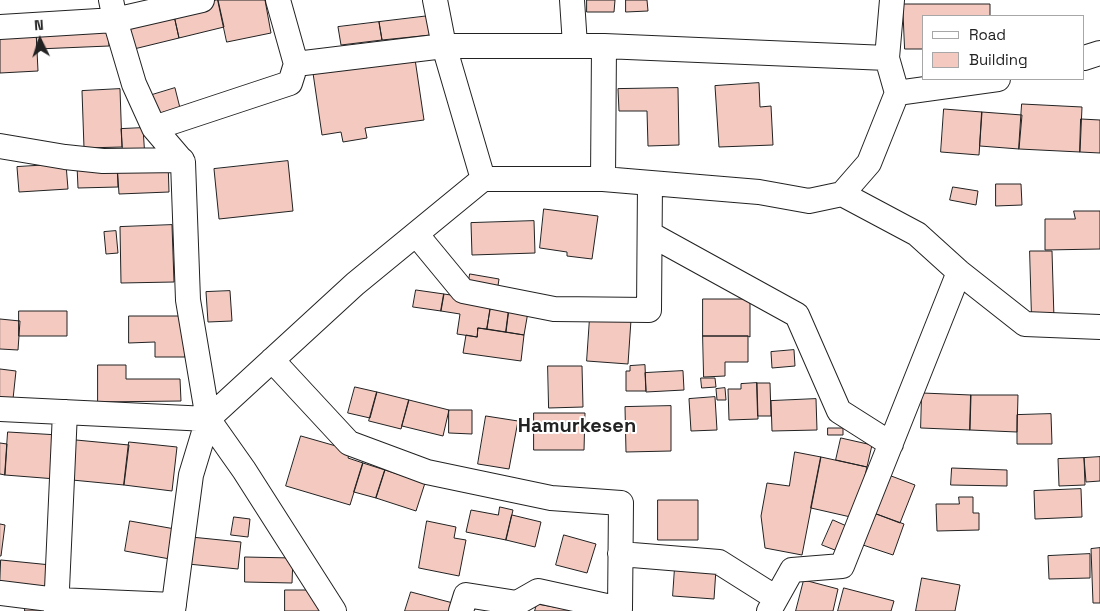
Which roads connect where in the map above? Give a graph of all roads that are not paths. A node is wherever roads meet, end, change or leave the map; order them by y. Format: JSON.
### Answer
{"nodes":[{"id":1,"x":202,"y":0,"type":"edge"},
{"id":2,"x":278,"y":0,"type":"edge"},
{"id":3,"x":435,"y":0,"type":"edge"},
{"id":4,"x":572,"y":0,"type":"edge"},
{"id":5,"x":892,"y":0,"type":"edge"},
{"id":6,"x":113,"y":10,"type":"edge"},
{"id":7,"x":0,"y":27,"type":"edge"},
{"id":8,"x":574,"y":45,"type":"junction"},
{"id":9,"x":444,"y":46,"type":"junction"},
{"id":10,"x":604,"y":46,"type":"junction"},
{"id":11,"x":1100,"y":53,"type":"edge"},
{"id":12,"x":887,"y":58,"type":"junction"},
{"id":13,"x":1085,"y":58,"type":"edge"},
{"id":14,"x":296,"y":64,"type":"junction"},
{"id":15,"x":991,"y":80,"type":"edge"},
{"id":16,"x":897,"y":93,"type":"junction"},
{"id":17,"x":154,"y":128,"type":"junction"},
{"id":18,"x":0,"y":146,"type":"edge"},
{"id":19,"x":182,"y":160,"type":"junction"},
{"id":20,"x":483,"y":179,"type":"junction"},
{"id":21,"x":603,"y":179,"type":"junction"},
{"id":22,"x":650,"y":183,"type":"junction"},
{"id":23,"x":842,"y":194,"type":"junction"},
{"id":24,"x":416,"y":234,"type":"junction"},
{"id":25,"x":650,"y":234,"type":"junction"},
{"id":26,"x":959,"y":272,"type":"junction"},
{"id":27,"x":1100,"y":327,"type":"edge"},
{"id":28,"x":272,"y":360,"type":"junction"},
{"id":29,"x":0,"y":409,"type":"edge"},
{"id":30,"x":65,"y":412,"type":"junction"},
{"id":31,"x":208,"y":419,"type":"junction"},
{"id":32,"x":890,"y":444,"type":"junction"},
{"id":33,"x":620,"y":554,"type":"junction"},
{"id":34,"x":0,"y":593,"type":"edge"},
{"id":35,"x":772,"y":605,"type":"edge"},
{"id":36,"x":56,"y":606,"type":"edge"},
{"id":37,"x":173,"y":608,"type":"edge"},
{"id":38,"x":334,"y":611,"type":"edge"},
{"id":39,"x":461,"y":611,"type":"edge"}],
"edges":[{"from":1,"to":6,"type":"street"},
{"from":2,"to":14,"type":"street"},
{"from":3,"to":9,"type":"street"},
{"from":4,"to":8,"type":"street"},
{"from":5,"to":12,"type":"street"},
{"from":6,"to":7,"type":"street"},
{"from":6,"to":17,"type":"street"},
{"from":8,"to":9,"type":"street"},
{"from":8,"to":10,"type":"street"},
{"from":9,"to":14,"type":"street"},
{"from":9,"to":20,"type":"street"},
{"from":10,"to":12,"type":"street"},
{"from":10,"to":21,"type":"street"},
{"from":11,"to":13,"type":"street"},
{"from":12,"to":16,"type":"street"},
{"from":14,"to":17,"type":"street"},
{"from":15,"to":16,"type":"street"},
{"from":16,"to":23,"type":"street"},
{"from":17,"to":19,"type":"street"},
{"from":18,"to":19,"type":"street"},
{"from":19,"to":31,"type":"street"},
{"from":20,"to":21,"type":"street"},
{"from":20,"to":24,"type":"street"},
{"from":21,"to":22,"type":"street"},
{"from":22,"to":23,"type":"street"},
{"from":22,"to":25,"type":"street"},
{"from":23,"to":26,"type":"street"},
{"from":24,"to":25,"type":"street"},
{"from":24,"to":28,"type":"street"},
{"from":25,"to":32,"type":"street"},
{"from":26,"to":27,"type":"street"},
{"from":26,"to":32,"type":"street"},
{"from":28,"to":31,"type":"street"},
{"from":28,"to":33,"type":"street"},
{"from":29,"to":30,"type":"street"},
{"from":30,"to":31,"type":"street"},
{"from":30,"to":36,"type":"street"},
{"from":31,"to":37,"type":"street"},
{"from":31,"to":38,"type":"street"},
{"from":32,"to":35,"type":"street"},
{"from":33,"to":35,"type":"street"},
{"from":33,"to":39,"type":"street"},
{"from":34,"to":36,"type":"street"},
{"from":36,"to":37,"type":"street"}]}
